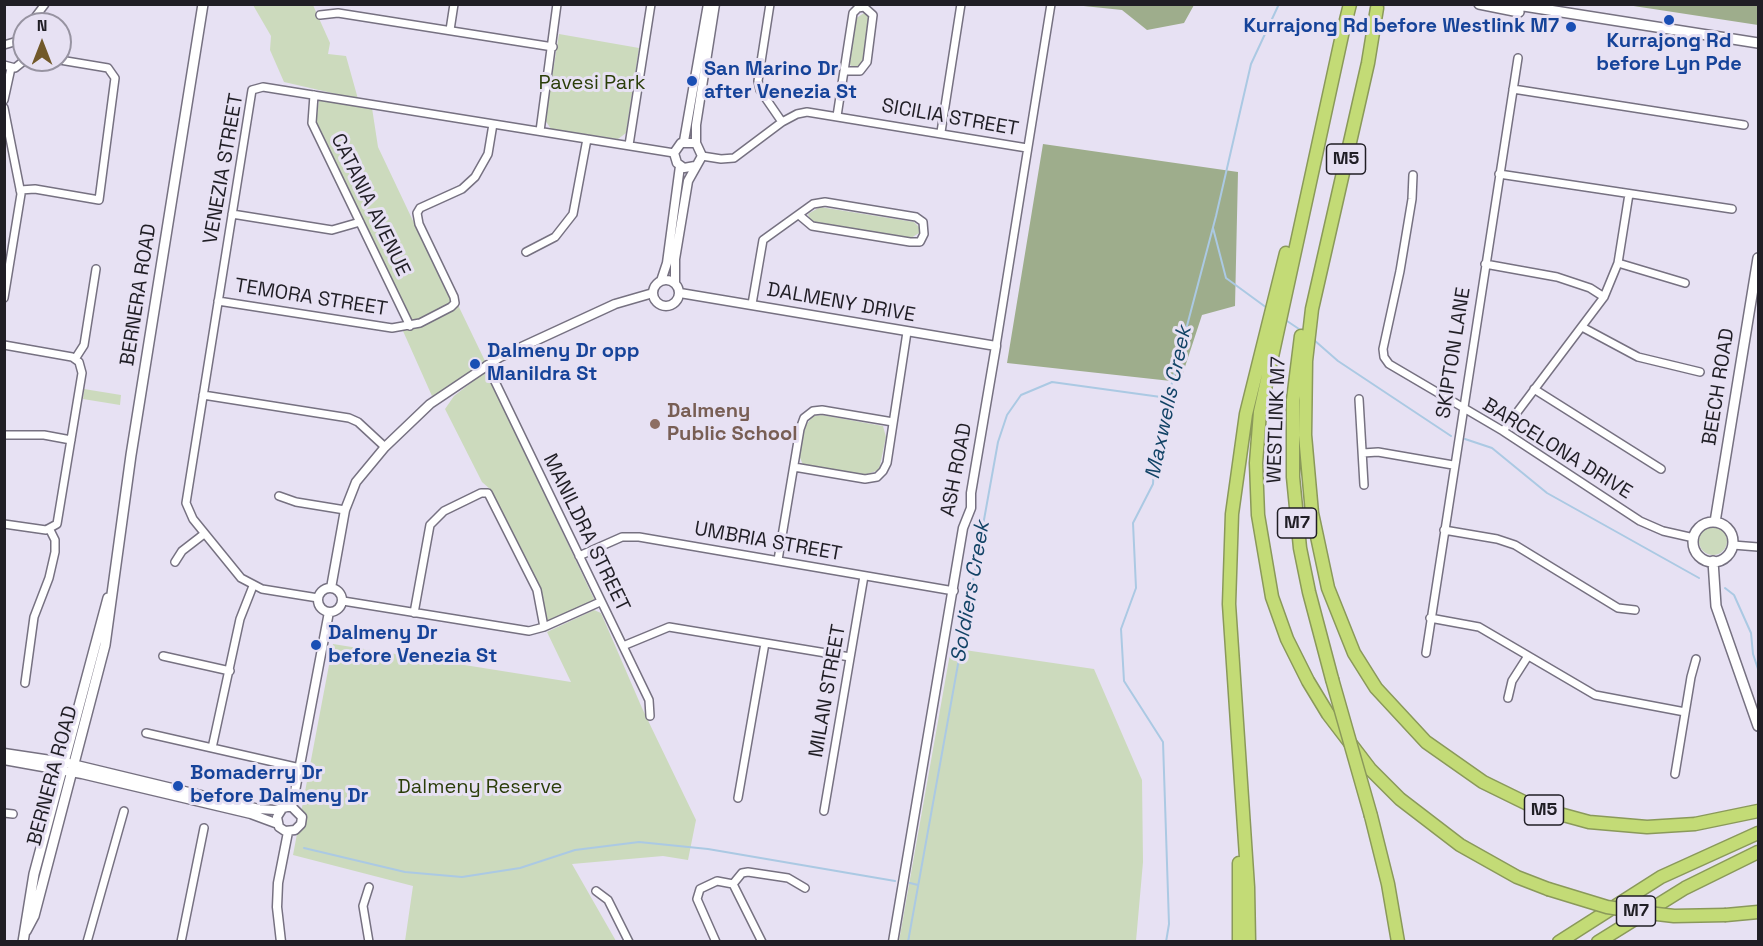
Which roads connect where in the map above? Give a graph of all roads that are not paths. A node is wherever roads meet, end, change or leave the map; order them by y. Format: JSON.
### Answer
{"nodes":[{"id":1,"x":203,"y":4,"type":"edge"},
{"id":2,"x":454,"y":4,"type":"edge"},
{"id":3,"x":558,"y":4,"type":"edge"},
{"id":4,"x":651,"y":4,"type":"edge"},
{"id":5,"x":708,"y":4,"type":"edge"},
{"id":6,"x":715,"y":4,"type":"edge"},
{"id":7,"x":770,"y":4,"type":"edge"},
{"id":8,"x":961,"y":4,"type":"edge"},
{"id":9,"x":1051,"y":4,"type":"edge"},
{"id":10,"x":1350,"y":4,"type":"edge"},
{"id":11,"x":1479,"y":4,"type":"edge"},
{"id":12,"x":1511,"y":4,"type":"edge"},
{"id":13,"x":1378,"y":6,"type":"edge"},
{"id":14,"x":320,"y":15,"type":"dead end"},
{"id":15,"x":450,"y":30,"type":"junction"},
{"id":16,"x":1682,"y":32,"type":"junction"},
{"id":17,"x":1758,"y":43,"type":"edge"},
{"id":18,"x":553,"y":47,"type":"junction"},
{"id":19,"x":1518,"y":58,"type":"dead end"},
{"id":20,"x":72,"y":62,"type":"edge"},
{"id":21,"x":8,"y":66,"type":"edge"},
{"id":22,"x":845,"y":71,"type":"junction"},
{"id":23,"x":1513,"y":89,"type":"junction"},
{"id":24,"x":314,"y":95,"type":"junction"},
{"id":25,"x":4,"y":100,"type":"edge"},
{"id":26,"x":4,"y":108,"type":"edge"},
{"id":27,"x":837,"y":116,"type":"junction"},
{"id":28,"x":782,"y":122,"type":"junction"},
{"id":29,"x":493,"y":124,"type":"junction"},
{"id":30,"x":1744,"y":125,"type":"dead end"},
{"id":31,"x":540,"y":131,"type":"junction"},
{"id":32,"x":941,"y":132,"type":"junction"},
{"id":33,"x":6,"y":134,"type":"edge"},
{"id":34,"x":586,"y":139,"type":"junction"},
{"id":35,"x":684,"y":141,"type":"junction"},
{"id":36,"x":696,"y":143,"type":"junction"},
{"id":37,"x":628,"y":145,"type":"junction"},
{"id":38,"x":1027,"y":148,"type":"junction"},
{"id":39,"x":674,"y":153,"type":"junction"},
{"id":40,"x":702,"y":156,"type":"junction"},
{"id":41,"x":680,"y":166,"type":"junction"},
{"id":42,"x":695,"y":166,"type":"junction"},
{"id":43,"x":1498,"y":174,"type":"junction"},
{"id":44,"x":1413,"y":175,"type":"dead end"},
{"id":45,"x":20,"y":190,"type":"junction"},
{"id":46,"x":1629,"y":194,"type":"junction"},
{"id":47,"x":1732,"y":209,"type":"dead end"},
{"id":48,"x":232,"y":214,"type":"junction"},
{"id":49,"x":799,"y":215,"type":"junction"},
{"id":50,"x":360,"y":222,"type":"junction"},
{"id":51,"x":526,"y":252,"type":"dead end"},
{"id":52,"x":1758,"y":258,"type":"edge"},
{"id":53,"x":1618,"y":262,"type":"junction"},
{"id":54,"x":1485,"y":264,"type":"junction"},
{"id":55,"x":96,"y":269,"type":"dead end"},
{"id":56,"x":661,"y":281,"type":"junction"},
{"id":57,"x":675,"y":282,"type":"junction"},
{"id":58,"x":1685,"y":283,"type":"dead end"},
{"id":59,"x":653,"y":293,"type":"junction"},
{"id":60,"x":680,"y":293,"type":"junction"},
{"id":61,"x":1604,"y":297,"type":"junction"},
{"id":62,"x":4,"y":298,"type":"edge"},
{"id":63,"x":218,"y":301,"type":"junction"},
{"id":64,"x":752,"y":304,"type":"junction"},
{"id":65,"x":410,"y":326,"type":"junction"},
{"id":66,"x":1582,"y":327,"type":"junction"},
{"id":67,"x":908,"y":333,"type":"junction"},
{"id":68,"x":1269,"y":341,"type":"junction"},
{"id":69,"x":4,"y":345,"type":"edge"},
{"id":70,"x":996,"y":346,"type":"junction"},
{"id":71,"x":75,"y":359,"type":"junction"},
{"id":72,"x":1301,"y":362,"type":"junction"},
{"id":73,"x":486,"y":365,"type":"junction"},
{"id":74,"x":1700,"y":372,"type":"dead end"},
{"id":75,"x":1534,"y":389,"type":"junction"},
{"id":76,"x":203,"y":395,"type":"junction"},
{"id":77,"x":1359,"y":399,"type":"dead end"},
{"id":78,"x":1462,"y":408,"type":"junction"},
{"id":79,"x":893,"y":422,"type":"junction"},
{"id":80,"x":1503,"y":431,"type":"junction"},
{"id":81,"x":4,"y":435,"type":"edge"},
{"id":82,"x":71,"y":440,"type":"junction"},
{"id":83,"x":385,"y":447,"type":"junction"},
{"id":84,"x":1363,"y":453,"type":"junction"},
{"id":85,"x":1453,"y":465,"type":"junction"},
{"id":86,"x":794,"y":467,"type":"junction"},
{"id":87,"x":1661,"y":469,"type":"dead end"},
{"id":88,"x":1364,"y":485,"type":"dead end"},
{"id":89,"x":279,"y":496,"type":"dead end"},
{"id":90,"x":345,"y":510,"type":"junction"},
{"id":91,"x":1715,"y":522,"type":"junction"},
{"id":92,"x":4,"y":524,"type":"edge"},
{"id":93,"x":50,"y":530,"type":"junction"},
{"id":94,"x":1444,"y":530,"type":"junction"},
{"id":95,"x":204,"y":534,"type":"junction"},
{"id":96,"x":1694,"y":538,"type":"junction"},
{"id":97,"x":1733,"y":545,"type":"junction"},
{"id":98,"x":1758,"y":547,"type":"edge"},
{"id":99,"x":579,"y":555,"type":"junction"},
{"id":100,"x":778,"y":560,"type":"junction"},
{"id":101,"x":1713,"y":561,"type":"junction"},
{"id":102,"x":175,"y":562,"type":"dead end"},
{"id":103,"x":864,"y":576,"type":"junction"},
{"id":104,"x":253,"y":586,"type":"junction"},
{"id":105,"x":331,"y":588,"type":"junction"},
{"id":106,"x":954,"y":591,"type":"junction"},
{"id":107,"x":110,"y":592,"type":"junction"},
{"id":108,"x":318,"y":598,"type":"junction"},
{"id":109,"x":342,"y":601,"type":"junction"},
{"id":110,"x":600,"y":602,"type":"junction"},
{"id":111,"x":1635,"y":610,"type":"dead end"},
{"id":112,"x":329,"y":612,"type":"junction"},
{"id":113,"x":414,"y":613,"type":"junction"},
{"id":114,"x":1430,"y":618,"type":"junction"},
{"id":115,"x":544,"y":627,"type":"junction"},
{"id":116,"x":765,"y":643,"type":"junction"},
{"id":117,"x":623,"y":646,"type":"junction"},
{"id":118,"x":1425,"y":653,"type":"dead end"},
{"id":119,"x":163,"y":656,"type":"dead end"},
{"id":120,"x":1528,"y":656,"type":"junction"},
{"id":121,"x":850,"y":657,"type":"junction"},
{"id":122,"x":1696,"y":659,"type":"dead end"},
{"id":123,"x":230,"y":671,"type":"junction"},
{"id":124,"x":26,"y":683,"type":"dead end"},
{"id":125,"x":1508,"y":698,"type":"dead end"},
{"id":126,"x":1236,"y":709,"type":"junction"},
{"id":127,"x":1685,"y":712,"type":"junction"},
{"id":128,"x":650,"y":716,"type":"dead end"},
{"id":129,"x":1758,"y":726,"type":"edge"},
{"id":130,"x":146,"y":733,"type":"dead end"},
{"id":131,"x":212,"y":748,"type":"junction"},
{"id":132,"x":4,"y":753,"type":"edge"},
{"id":133,"x":4,"y":760,"type":"edge"},
{"id":134,"x":63,"y":766,"type":"junction"},
{"id":135,"x":74,"y":768,"type":"junction"},
{"id":136,"x":300,"y":768,"type":"junction"},
{"id":137,"x":1675,"y":774,"type":"dead end"},
{"id":138,"x":738,"y":798,"type":"dead end"},
{"id":139,"x":292,"y":807,"type":"junction"},
{"id":140,"x":282,"y":808,"type":"junction"},
{"id":141,"x":124,"y":811,"type":"dead end"},
{"id":142,"x":824,"y":811,"type":"dead end"},
{"id":143,"x":1758,"y":811,"type":"edge"},
{"id":144,"x":4,"y":813,"type":"edge"},
{"id":145,"x":13,"y":814,"type":"dead end"},
{"id":146,"x":278,"y":824,"type":"junction"},
{"id":147,"x":204,"y":828,"type":"dead end"},
{"id":148,"x":288,"y":831,"type":"junction"},
{"id":149,"x":1758,"y":833,"type":"edge"},
{"id":150,"x":1758,"y":852,"type":"edge"},
{"id":151,"x":733,"y":884,"type":"junction"},
{"id":152,"x":369,"y":887,"type":"dead end"},
{"id":153,"x":805,"y":888,"type":"dead end"},
{"id":154,"x":596,"y":891,"type":"dead end"},
{"id":155,"x":1758,"y":912,"type":"edge"},
{"id":156,"x":26,"y":932,"type":"junction"},
{"id":157,"x":23,"y":942,"type":"edge"},
{"id":158,"x":87,"y":942,"type":"edge"},
{"id":159,"x":181,"y":942,"type":"edge"},
{"id":160,"x":281,"y":942,"type":"edge"},
{"id":161,"x":369,"y":942,"type":"edge"},
{"id":162,"x":629,"y":942,"type":"edge"},
{"id":163,"x":716,"y":942,"type":"edge"},
{"id":164,"x":762,"y":942,"type":"edge"},
{"id":165,"x":893,"y":942,"type":"edge"},
{"id":166,"x":1239,"y":942,"type":"edge"},
{"id":167,"x":1249,"y":942,"type":"edge"},
{"id":168,"x":1398,"y":942,"type":"edge"},
{"id":169,"x":1558,"y":942,"type":"edge"},
{"id":170,"x":1598,"y":942,"type":"edge"}],
"edges":[{"from":1,"to":107,"type":"main road","name":"BERNERA ROAD"},
{"from":2,"to":15,"type":"street"},
{"from":3,"to":18,"type":"street"},
{"from":4,"to":37,"type":"street"},
{"from":5,"to":35,"type":"street"},
{"from":6,"to":36,"type":"street"},
{"from":7,"to":28,"type":"street"},
{"from":8,"to":32,"type":"street"},
{"from":9,"to":38,"type":"street","name":"ASH ROAD"},
{"from":10,"to":68,"type":"highway","number":"M7"},
{"from":11,"to":16,"type":"main road"},
{"from":12,"to":16,"type":"main road"},
{"from":13,"to":72,"type":"highway","number":"M5"},
{"from":14,"to":15,"type":"street"},
{"from":15,"to":18,"type":"street"},
{"from":16,"to":17,"type":"main road"},
{"from":18,"to":31,"type":"street"},
{"from":19,"to":23,"type":"street","name":"SKIPTON LANE"},
{"from":20,"to":45,"type":"street"},
{"from":21,"to":25,"type":"street"},
{"from":22,"to":22,"type":"street"},
{"from":22,"to":27,"type":"street"},
{"from":23,"to":30,"type":"street"},
{"from":23,"to":43,"type":"street","name":"SKIPTON LANE"},
{"from":24,"to":29,"type":"street","name":"VENEZIA STREET"},
{"from":24,"to":48,"type":"street","name":"VENEZIA STREET"},
{"from":24,"to":50,"type":"street","name":"CATANIA AVENUE"},
{"from":26,"to":33,"type":"street"},
{"from":27,"to":28,"type":"street","name":"SICILIA STREET"},
{"from":27,"to":32,"type":"street","name":"SICILIA STREET"},
{"from":28,"to":40,"type":"street","name":"SICILIA STREET"},
{"from":29,"to":31,"type":"street","name":"VENEZIA STREET"},
{"from":29,"to":65,"type":"street","name":"TEMORA STREET"},
{"from":31,"to":34,"type":"street","name":"VENEZIA STREET"},
{"from":32,"to":38,"type":"street","name":"SICILIA STREET"},
{"from":33,"to":45,"type":"street"},
{"from":34,"to":37,"type":"street","name":"VENEZIA STREET"},
{"from":34,"to":51,"type":"street"},
{"from":35,"to":36,"type":"street"},
{"from":35,"to":39,"type":"street"},
{"from":36,"to":40,"type":"street"},
{"from":37,"to":39,"type":"street","name":"VENEZIA STREET"},
{"from":38,"to":70,"type":"street","name":"ASH ROAD"},
{"from":39,"to":41,"type":"street"},
{"from":40,"to":42,"type":"street"},
{"from":41,"to":42,"type":"street"},
{"from":41,"to":56,"type":"street"},
{"from":42,"to":57,"type":"street"},
{"from":43,"to":46,"type":"street"},
{"from":43,"to":54,"type":"street","name":"SKIPTON LANE"},
{"from":44,"to":78,"type":"street","name":"BARCELONA DRIVE"},
{"from":45,"to":62,"type":"street"},
{"from":46,"to":47,"type":"street"},
{"from":46,"to":53,"type":"street"},
{"from":48,"to":50,"type":"street"},
{"from":48,"to":63,"type":"street","name":"VENEZIA STREET"},
{"from":49,"to":49,"type":"street"},
{"from":49,"to":64,"type":"street"},
{"from":50,"to":65,"type":"street","name":"CATANIA AVENUE"},
{"from":52,"to":91,"type":"main road","name":"BEECH ROAD"},
{"from":53,"to":58,"type":"street"},
{"from":53,"to":61,"type":"street"},
{"from":54,"to":61,"type":"street"},
{"from":54,"to":78,"type":"street","name":"SKIPTON LANE"},
{"from":55,"to":71,"type":"street"},
{"from":56,"to":57,"type":"street"},
{"from":56,"to":59,"type":"street"},
{"from":57,"to":60,"type":"street"},
{"from":59,"to":60,"type":"street"},
{"from":59,"to":73,"type":"street"},
{"from":60,"to":64,"type":"street","name":"DALMENY DRIVE"},
{"from":61,"to":66,"type":"street"},
{"from":63,"to":65,"type":"street","name":"TEMORA STREET"},
{"from":63,"to":76,"type":"street","name":"VENEZIA STREET"},
{"from":64,"to":67,"type":"street","name":"DALMENY DRIVE"},
{"from":66,"to":74,"type":"street"},
{"from":66,"to":75,"type":"street"},
{"from":67,"to":70,"type":"street","name":"DALMENY DRIVE"},
{"from":67,"to":79,"type":"street"},
{"from":68,"to":126,"type":"highway","name":"WESTLINK M7","number":"M7"},
{"from":68,"to":155,"type":"highway","number":"M7","bridge":true},
{"from":69,"to":71,"type":"street"},
{"from":70,"to":106,"type":"street","name":"ASH ROAD"},
{"from":71,"to":82,"type":"street"},
{"from":72,"to":143,"type":"highway","number":"M5"},
{"from":72,"to":168,"type":"highway","name":"WESTLINK M7","number":"M7","bridge":true},
{"from":73,"to":83,"type":"street"},
{"from":73,"to":99,"type":"street","name":"MANILDRA STREET"},
{"from":75,"to":80,"type":"street"},
{"from":75,"to":87,"type":"street"},
{"from":76,"to":83,"type":"street"},
{"from":76,"to":95,"type":"street","name":"VENEZIA STREET"},
{"from":77,"to":84,"type":"street"},
{"from":78,"to":80,"type":"street","name":"BARCELONA DRIVE"},
{"from":78,"to":85,"type":"street","name":"SKIPTON LANE"},
{"from":79,"to":86,"type":"street"},
{"from":79,"to":86,"type":"street"},
{"from":80,"to":96,"type":"street","name":"BARCELONA DRIVE"},
{"from":81,"to":82,"type":"street"},
{"from":82,"to":93,"type":"street"},
{"from":83,"to":90,"type":"street"},
{"from":84,"to":85,"type":"street"},
{"from":84,"to":88,"type":"street"},
{"from":85,"to":94,"type":"street","name":"SKIPTON LANE"},
{"from":86,"to":100,"type":"street"},
{"from":89,"to":90,"type":"street"},
{"from":90,"to":105,"type":"street"},
{"from":91,"to":96,"type":"main road"},
{"from":91,"to":97,"type":"main road"},
{"from":92,"to":93,"type":"street"},
{"from":93,"to":124,"type":"street"},
{"from":94,"to":111,"type":"street"},
{"from":94,"to":114,"type":"street","name":"SKIPTON LANE"},
{"from":95,"to":102,"type":"street"},
{"from":95,"to":104,"type":"street","name":"VENEZIA STREET"},
{"from":96,"to":101,"type":"main road"},
{"from":97,"to":98,"type":"street"},
{"from":97,"to":101,"type":"main road"},
{"from":99,"to":100,"type":"street","name":"UMBRIA STREET"},
{"from":99,"to":110,"type":"street","name":"MANILDRA STREET"},
{"from":100,"to":103,"type":"street","name":"UMBRIA STREET"},
{"from":101,"to":129,"type":"main road"},
{"from":103,"to":106,"type":"street","name":"UMBRIA STREET"},
{"from":103,"to":121,"type":"street","name":"MILAN STREET"},
{"from":104,"to":108,"type":"street","name":"VENEZIA STREET"},
{"from":104,"to":123,"type":"street"},
{"from":105,"to":108,"type":"street"},
{"from":105,"to":109,"type":"street"},
{"from":106,"to":165,"type":"street","name":"ASH ROAD"},
{"from":107,"to":134,"type":"main road","name":"BERNERA ROAD"},
{"from":107,"to":135,"type":"main road","name":"BERNERA ROAD"},
{"from":108,"to":112,"type":"street"},
{"from":109,"to":112,"type":"street"},
{"from":109,"to":113,"type":"street"},
{"from":110,"to":115,"type":"street"},
{"from":110,"to":117,"type":"street","name":"MANILDRA STREET"},
{"from":112,"to":136,"type":"street"},
{"from":113,"to":115,"type":"street"},
{"from":113,"to":115,"type":"street"},
{"from":114,"to":118,"type":"street","name":"SKIPTON LANE"},
{"from":114,"to":120,"type":"street"},
{"from":116,"to":117,"type":"street"},
{"from":116,"to":121,"type":"street"},
{"from":116,"to":138,"type":"street"},
{"from":117,"to":128,"type":"street","name":"MANILDRA STREET"},
{"from":119,"to":123,"type":"street"},
{"from":120,"to":125,"type":"street"},
{"from":120,"to":127,"type":"street"},
{"from":121,"to":142,"type":"street","name":"MILAN STREET"},
{"from":122,"to":127,"type":"street"},
{"from":123,"to":131,"type":"street"},
{"from":126,"to":166,"type":"highway"},
{"from":126,"to":167,"type":"highway","name":"WESTLINK M7","number":"M7"},
{"from":127,"to":137,"type":"street"},
{"from":130,"to":131,"type":"street"},
{"from":131,"to":136,"type":"street"},
{"from":132,"to":134,"type":"street"},
{"from":133,"to":134,"type":"street"},
{"from":134,"to":135,"type":"street"},
{"from":134,"to":156,"type":"main road","name":"BERNERA ROAD"},
{"from":135,"to":140,"type":"street"},
{"from":135,"to":146,"type":"street"},
{"from":135,"to":156,"type":"main road","name":"BERNERA ROAD"},
{"from":136,"to":139,"type":"street"},
{"from":139,"to":140,"type":"street"},
{"from":139,"to":148,"type":"street"},
{"from":140,"to":146,"type":"street"},
{"from":141,"to":158,"type":"street"},
{"from":144,"to":145,"type":"street"},
{"from":146,"to":148,"type":"street"},
{"from":147,"to":159,"type":"street"},
{"from":148,"to":160,"type":"street"},
{"from":149,"to":169,"type":"highway"},
{"from":150,"to":170,"type":"highway"},
{"from":151,"to":153,"type":"street"},
{"from":151,"to":163,"type":"street"},
{"from":151,"to":164,"type":"street"},
{"from":152,"to":161,"type":"street"},
{"from":154,"to":162,"type":"street"},
{"from":156,"to":157,"type":"main road","name":"BERNERA ROAD"}]}
